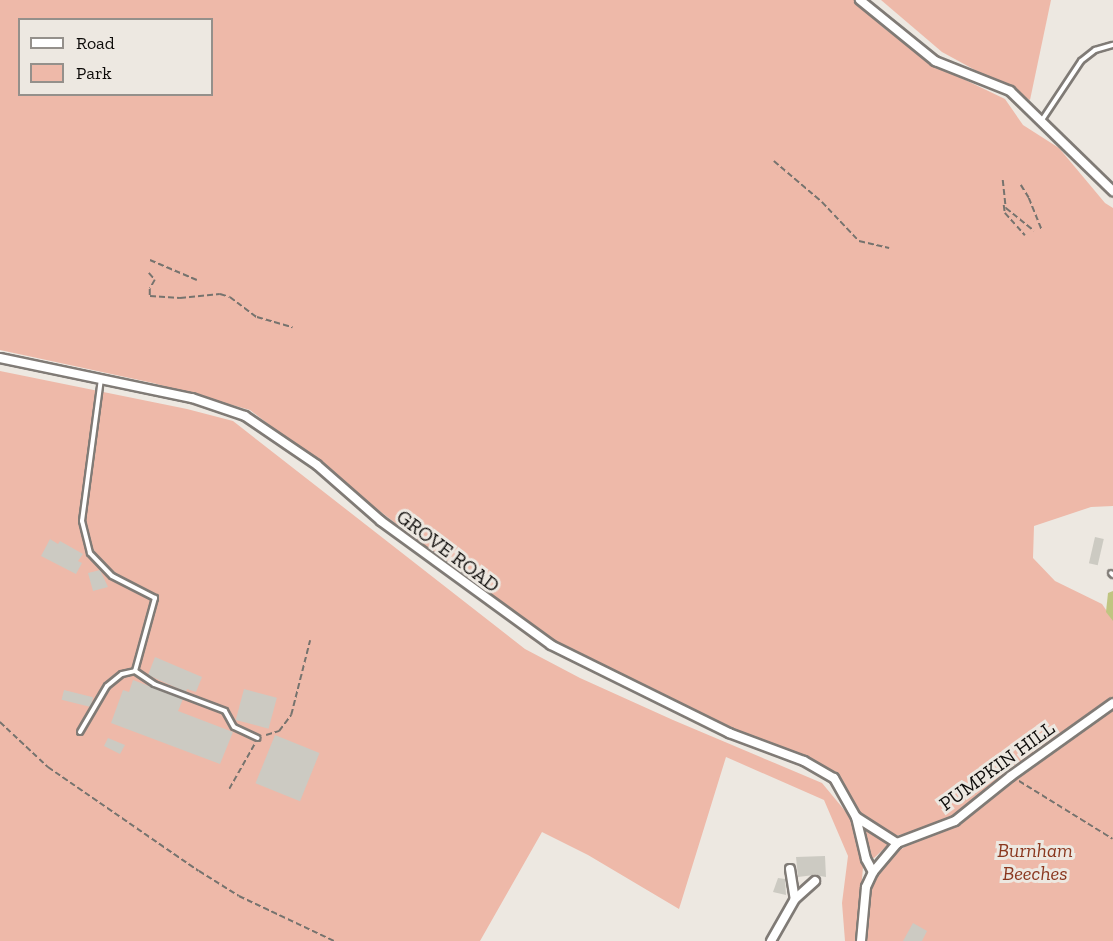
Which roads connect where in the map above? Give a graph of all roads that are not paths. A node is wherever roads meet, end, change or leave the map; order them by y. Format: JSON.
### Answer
{"nodes":[{"id":1,"x":860,"y":0,"type":"edge"},
{"id":2,"x":1113,"y":45,"type":"edge"},
{"id":3,"x":1042,"y":120,"type":"junction"},
{"id":4,"x":1113,"y":191,"type":"edge"},
{"id":5,"x":0,"y":358,"type":"edge"},
{"id":6,"x":101,"y":378,"type":"junction"},
{"id":7,"x":135,"y":671,"type":"junction"},
{"id":8,"x":1113,"y":703,"type":"edge"},
{"id":9,"x":80,"y":732,"type":"dead end"},
{"id":10,"x":258,"y":738,"type":"road end"},
{"id":11,"x":856,"y":816,"type":"junction"},
{"id":12,"x":897,"y":843,"type":"junction"},
{"id":13,"x":790,"y":868,"type":"dead end"},
{"id":14,"x":873,"y":872,"type":"junction"},
{"id":15,"x":815,"y":881,"type":"dead end"},
{"id":16,"x":795,"y":900,"type":"junction"},
{"id":17,"x":771,"y":941,"type":"edge"},
{"id":18,"x":861,"y":941,"type":"edge"}],
"edges":[{"from":1,"to":3,"type":"street"},
{"from":2,"to":3,"type":"lane"},
{"from":3,"to":4,"type":"street"},
{"from":5,"to":6,"type":"street","name":"GROVE ROAD"},
{"from":6,"to":7,"type":"lane"},
{"from":6,"to":11,"type":"street","name":"GROVE ROAD"},
{"from":7,"to":9,"type":"lane"},
{"from":7,"to":10,"type":"lane"},
{"from":8,"to":12,"type":"street","name":"PUMPKIN HILL"},
{"from":11,"to":12,"type":"street","name":"GROVE ROAD"},
{"from":11,"to":14,"type":"street","name":"GROVE ROAD"},
{"from":12,"to":14,"type":"street","name":"PUMPKIN HILL"},
{"from":13,"to":16,"type":"street"},
{"from":14,"to":18,"type":"street"},
{"from":15,"to":16,"type":"street"},
{"from":16,"to":17,"type":"street"}]}
